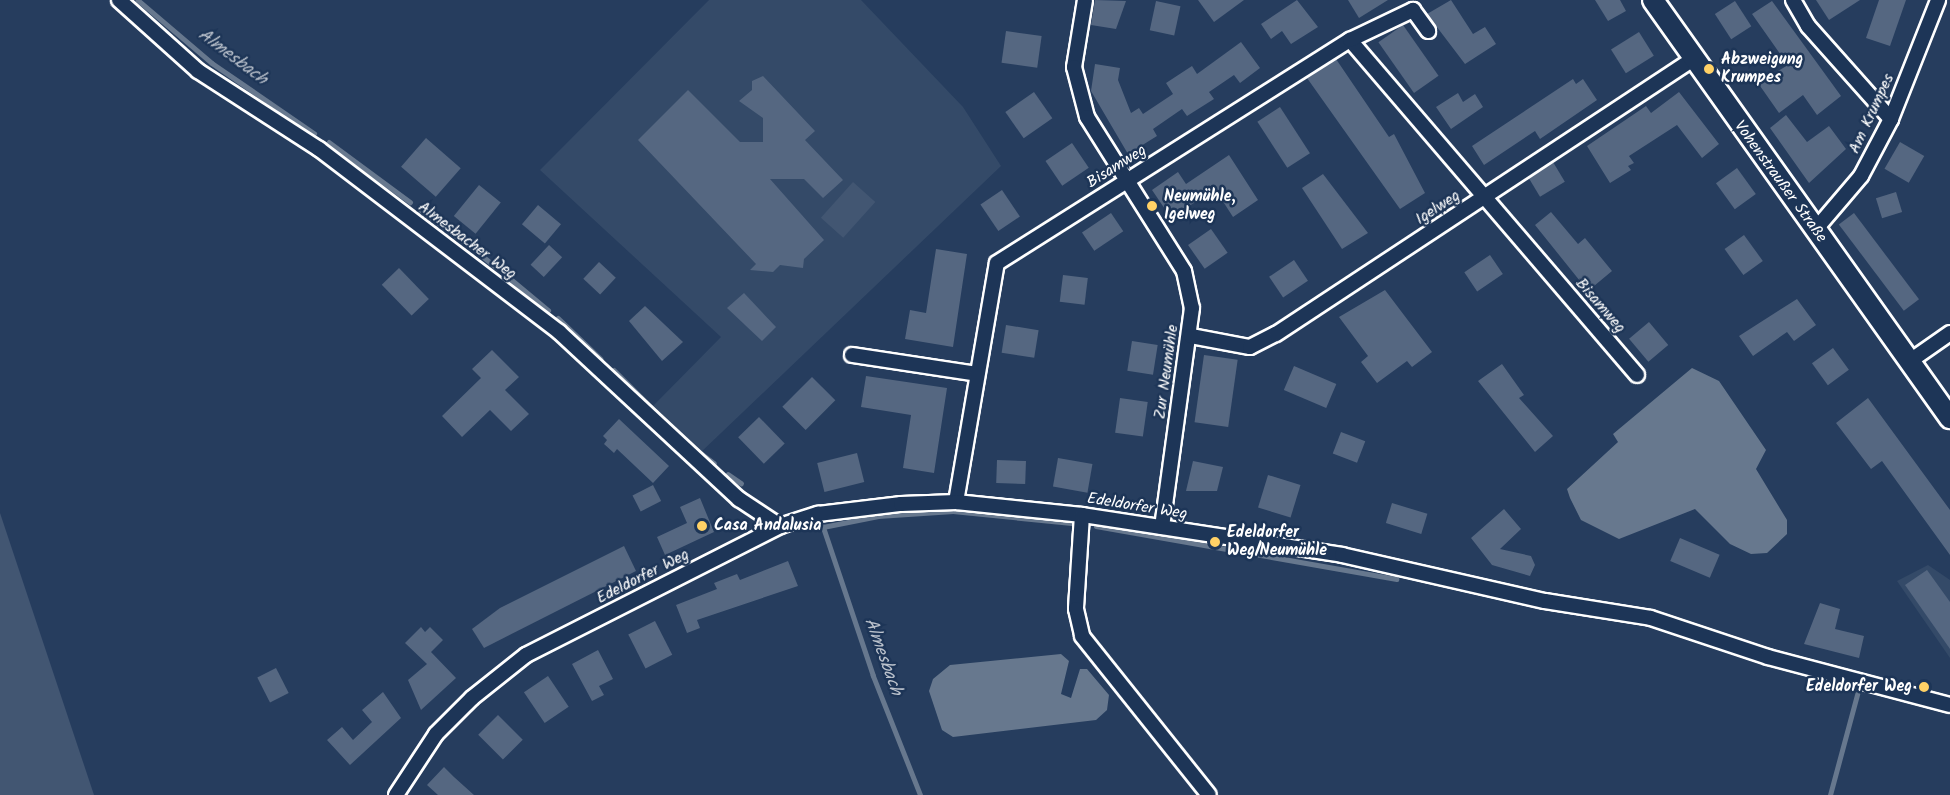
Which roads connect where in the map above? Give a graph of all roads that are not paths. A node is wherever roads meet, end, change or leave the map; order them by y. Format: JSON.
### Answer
{"nodes":[{"id":1,"x":119,"y":0,"type":"edge"},
{"id":2,"x":1085,"y":0,"type":"edge"},
{"id":3,"x":1653,"y":0,"type":"edge"},
{"id":4,"x":1793,"y":0,"type":"edge"},
{"id":5,"x":1938,"y":0,"type":"edge"},
{"id":6,"x":1414,"y":5,"type":"edge"},
{"id":7,"x":1428,"y":31,"type":"dead end"},
{"id":8,"x":1350,"y":40,"type":"junction"},
{"id":9,"x":1691,"y":60,"type":"junction"},
{"id":10,"x":1891,"y":119,"type":"junction"},
{"id":11,"x":1127,"y":180,"type":"junction"},
{"id":12,"x":1485,"y":197,"type":"junction"},
{"id":13,"x":1815,"y":230,"type":"junction"},
{"id":14,"x":1950,"y":333,"type":"edge"},
{"id":15,"x":1191,"y":336,"type":"junction"},
{"id":16,"x":852,"y":355,"type":"dead end"},
{"id":17,"x":1910,"y":361,"type":"junction"},
{"id":18,"x":977,"y":374,"type":"junction"},
{"id":19,"x":1637,"y":375,"type":"dead end"},
{"id":20,"x":1950,"y":418,"type":"edge"},
{"id":21,"x":956,"y":502,"type":"junction"},
{"id":22,"x":1082,"y":515,"type":"junction"},
{"id":23,"x":780,"y":526,"type":"junction"},
{"id":24,"x":1162,"y":527,"type":"junction"},
{"id":25,"x":1950,"y":705,"type":"edge"},
{"id":26,"x":396,"y":795,"type":"edge"},
{"id":27,"x":1209,"y":795,"type":"edge"}],
"edges":[{"from":1,"to":23,"type":"street","name":"Almesbacher Weg"},
{"from":2,"to":11,"type":"street","name":"Zur Neumühle"},
{"from":3,"to":9,"type":"main road","name":"Vohenstraußer Straße"},
{"from":4,"to":10,"type":"street"},
{"from":5,"to":10,"type":"street","name":"Am Krumpes"},
{"from":6,"to":7,"type":"street","name":"Bisamweg"},
{"from":6,"to":8,"type":"street","name":"Bisamweg"},
{"from":8,"to":11,"type":"street","name":"Bisamweg"},
{"from":8,"to":12,"type":"street","name":"Bisamweg"},
{"from":9,"to":12,"type":"street","name":"Igelweg"},
{"from":9,"to":13,"type":"main road","name":"Vohenstraußer Straße"},
{"from":10,"to":13,"type":"street","name":"Am Krumpes"},
{"from":11,"to":15,"type":"street","name":"Zur Neumühle"},
{"from":11,"to":18,"type":"street","name":"Bisamweg"},
{"from":12,"to":15,"type":"street","name":"Igelweg"},
{"from":12,"to":19,"type":"street","name":"Bisamweg"},
{"from":13,"to":17,"type":"main road","name":"Vohenstraußer Straße"},
{"from":14,"to":17,"type":"street"},
{"from":15,"to":24,"type":"street","name":"Zur Neumühle"},
{"from":16,"to":18,"type":"street"},
{"from":17,"to":20,"type":"main road","name":"Vohenstraußer Straße"},
{"from":18,"to":21,"type":"street","name":"Bisamweg"},
{"from":21,"to":22,"type":"street","name":"Edeldorfer Weg"},
{"from":21,"to":23,"type":"street","name":"Edeldorfer Weg"},
{"from":22,"to":24,"type":"street","name":"Edeldorfer Weg"},
{"from":22,"to":27,"type":"street"},
{"from":23,"to":26,"type":"street","name":"Edeldorfer Weg"},
{"from":24,"to":25,"type":"street","name":"Edeldorfer Weg"}]}
